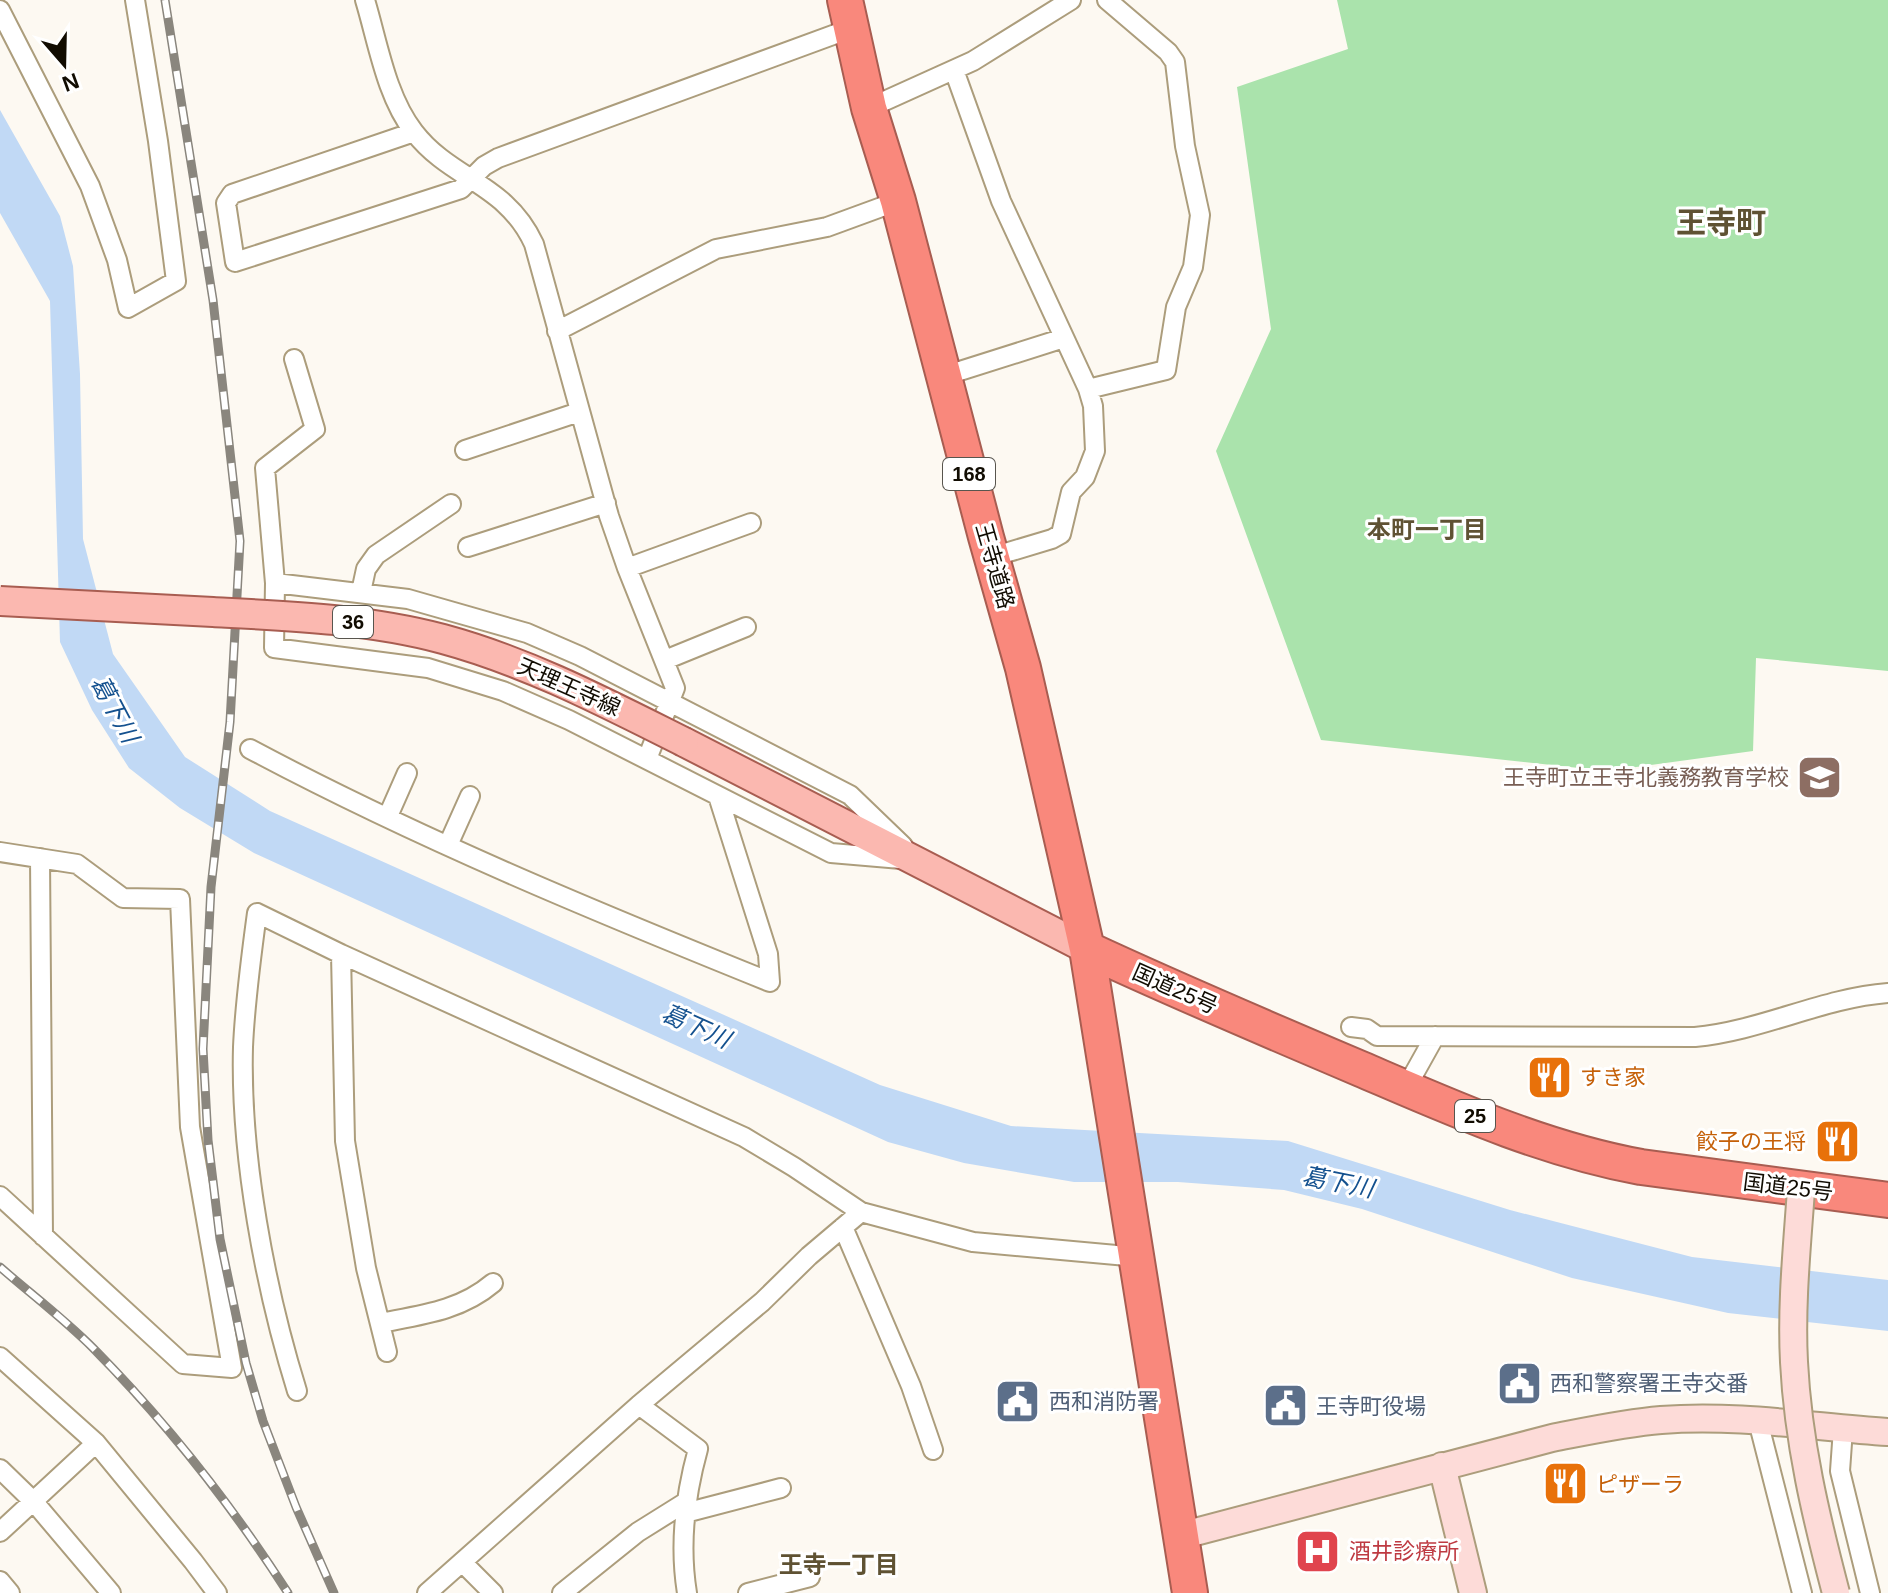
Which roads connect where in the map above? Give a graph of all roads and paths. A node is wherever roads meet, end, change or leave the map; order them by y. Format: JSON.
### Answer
{"nodes":[{"id":1,"x":135,"y":0,"type":"edge"},
{"id":2,"x":365,"y":0,"type":"edge"},
{"id":3,"x":1071,"y":0,"type":"edge"},
{"id":4,"x":1107,"y":0,"type":"edge"},
{"id":5,"x":0,"y":10,"type":"edge"},
{"id":6,"x":849,"y":14,"type":"edge"},
{"id":7,"x":954,"y":70,"type":"junction"},
{"id":8,"x":869,"y":108,"type":"junction"},
{"id":9,"x":414,"y":132,"type":"junction"},
{"id":10,"x":472,"y":178,"type":"junction"},
{"id":11,"x":898,"y":201,"type":"junction"},
{"id":12,"x":557,"y":331,"type":"junction"},
{"id":13,"x":1064,"y":338,"type":"junction"},
{"id":14,"x":294,"y":359,"type":"dead end"},
{"id":15,"x":944,"y":376,"type":"junction"},
{"id":16,"x":1088,"y":389,"type":"junction"},
{"id":17,"x":579,"y":412,"type":"junction"},
{"id":18,"x":465,"y":450,"type":"dead end"},
{"id":19,"x":606,"y":503,"type":"junction"},
{"id":20,"x":451,"y":504,"type":"dead end"},
{"id":21,"x":751,"y":523,"type":"dead end"},
{"id":22,"x":468,"y":547,"type":"dead end"},
{"id":23,"x":992,"y":557,"type":"junction"},
{"id":24,"x":627,"y":568,"type":"junction"},
{"id":25,"x":275,"y":583,"type":"junction"},
{"id":26,"x":361,"y":592,"type":"junction"},
{"id":27,"x":0,"y":601,"type":"edge"},
{"id":28,"x":746,"y":627,"type":"dead end"},
{"id":29,"x":665,"y":660,"type":"junction"},
{"id":30,"x":671,"y":702,"type":"junction"},
{"id":31,"x":250,"y":749,"type":"dead end"},
{"id":32,"x":647,"y":759,"type":"junction"},
{"id":33,"x":407,"y":773,"type":"dead end"},
{"id":34,"x":470,"y":796,"type":"dead end"},
{"id":35,"x":718,"y":796,"type":"junction"},
{"id":36,"x":388,"y":816,"type":"junction"},
{"id":37,"x":448,"y":845,"type":"junction"},
{"id":38,"x":0,"y":852,"type":"edge"},
{"id":39,"x":40,"y":858,"type":"junction"},
{"id":40,"x":919,"y":861,"type":"junction"},
{"id":41,"x":1087,"y":949,"type":"junction"},
{"id":42,"x":341,"y":954,"type":"junction"},
{"id":43,"x":1888,"y":993,"type":"edge"},
{"id":44,"x":1351,"y":1027,"type":"dead end"},
{"id":45,"x":1435,"y":1036,"type":"junction"},
{"id":46,"x":1406,"y":1088,"type":"junction"},
{"id":47,"x":1801,"y":1190,"type":"junction"},
{"id":48,"x":0,"y":1196,"type":"edge"},
{"id":49,"x":1888,"y":1200,"type":"edge"},
{"id":50,"x":861,"y":1212,"type":"junction"},
{"id":51,"x":843,"y":1227,"type":"junction"},
{"id":52,"x":43,"y":1236,"type":"junction"},
{"id":53,"x":1136,"y":1247,"type":"junction"},
{"id":54,"x":493,"y":1283,"type":"dead end"},
{"id":55,"x":380,"y":1323,"type":"junction"},
{"id":56,"x":387,"y":1352,"type":"dead end"},
{"id":57,"x":0,"y":1357,"type":"edge"},
{"id":58,"x":297,"y":1391,"type":"dead end"},
{"id":59,"x":639,"y":1405,"type":"junction"},
{"id":60,"x":1758,"y":1421,"type":"junction"},
{"id":61,"x":1843,"y":1429,"type":"junction"},
{"id":62,"x":1888,"y":1432,"type":"edge"},
{"id":63,"x":96,"y":1443,"type":"junction"},
{"id":64,"x":933,"y":1450,"type":"dead end"},
{"id":65,"x":1442,"y":1466,"type":"junction"},
{"id":66,"x":0,"y":1469,"type":"edge"},
{"id":67,"x":781,"y":1488,"type":"dead end"},
{"id":68,"x":34,"y":1502,"type":"junction"},
{"id":69,"x":686,"y":1507,"type":"junction"},
{"id":70,"x":0,"y":1532,"type":"edge"},
{"id":71,"x":1180,"y":1536,"type":"junction"},
{"id":72,"x":462,"y":1562,"type":"junction"},
{"id":73,"x":810,"y":1577,"type":"dead end"},
{"id":74,"x":0,"y":1581,"type":"edge"},
{"id":75,"x":10,"y":1593,"type":"edge"},
{"id":76,"x":111,"y":1593,"type":"edge"},
{"id":77,"x":217,"y":1593,"type":"edge"},
{"id":78,"x":427,"y":1593,"type":"edge"},
{"id":79,"x":493,"y":1593,"type":"edge"},
{"id":80,"x":562,"y":1593,"type":"edge"},
{"id":81,"x":687,"y":1593,"type":"edge"},
{"id":82,"x":748,"y":1593,"type":"edge"},
{"id":83,"x":1190,"y":1593,"type":"edge"},
{"id":84,"x":1473,"y":1593,"type":"edge"},
{"id":85,"x":1802,"y":1593,"type":"edge"},
{"id":86,"x":1836,"y":1593,"type":"edge"},
{"id":87,"x":1870,"y":1593,"type":"edge"}],
"edges":[{"from":1,"to":5,"type":"street"},
{"from":2,"to":9,"type":"street"},
{"from":3,"to":7,"type":"street"},
{"from":4,"to":16,"type":"street"},
{"from":6,"to":8,"type":"highway","name":"王寺道路","number":"168"},
{"from":6,"to":10,"type":"street"},
{"from":7,"to":8,"type":"street"},
{"from":7,"to":13,"type":"street"},
{"from":8,"to":11,"type":"highway","name":"王寺道路","number":"168"},
{"from":9,"to":10,"type":"street"},
{"from":9,"to":10,"type":"street"},
{"from":10,"to":12,"type":"street"},
{"from":11,"to":12,"type":"street"},
{"from":11,"to":15,"type":"highway","name":"王寺道路","number":"168"},
{"from":12,"to":17,"type":"street"},
{"from":13,"to":15,"type":"street"},
{"from":13,"to":16,"type":"street"},
{"from":14,"to":25,"type":"street"},
{"from":15,"to":23,"type":"highway","name":"王寺道路","number":"168"},
{"from":16,"to":23,"type":"street"},
{"from":17,"to":18,"type":"street"},
{"from":17,"to":19,"type":"street"},
{"from":19,"to":22,"type":"street"},
{"from":19,"to":24,"type":"street"},
{"from":20,"to":26,"type":"street"},
{"from":21,"to":24,"type":"street"},
{"from":23,"to":41,"type":"highway","name":"王寺道路","number":"168"},
{"from":24,"to":29,"type":"street"},
{"from":25,"to":26,"type":"street"},
{"from":25,"to":32,"type":"street"},
{"from":26,"to":30,"type":"street"},
{"from":27,"to":40,"type":"main road","name":"天理王寺線","number":"36","bridge":true},
{"from":28,"to":29,"type":"street"},
{"from":29,"to":30,"type":"street"},
{"from":30,"to":32,"type":"street"},
{"from":30,"to":40,"type":"street"},
{"from":31,"to":36,"type":"street"},
{"from":32,"to":35,"type":"street"},
{"from":33,"to":36,"type":"street"},
{"from":34,"to":37,"type":"street"},
{"from":35,"to":37,"type":"street"},
{"from":35,"to":40,"type":"street"},
{"from":36,"to":37,"type":"street"},
{"from":38,"to":39,"type":"street"},
{"from":39,"to":52,"type":"street"},
{"from":39,"to":52,"type":"street"},
{"from":40,"to":41,"type":"main road","name":"天理王寺線","number":"36"},
{"from":41,"to":46,"type":"highway","name":"国道25号","number":"25"},
{"from":41,"to":53,"type":"highway"},
{"from":42,"to":50,"type":"street"},
{"from":42,"to":55,"type":"street"},
{"from":42,"to":58,"type":"street"},
{"from":43,"to":45,"type":"street"},
{"from":44,"to":45,"type":"street"},
{"from":45,"to":46,"type":"street"},
{"from":46,"to":47,"type":"highway","name":"国道25号","number":"25"},
{"from":47,"to":49,"type":"highway","name":"国道25号","number":"25"},
{"from":47,"to":86,"type":"street","bridge":true},
{"from":48,"to":52,"type":"street"},
{"from":50,"to":51,"type":"street"},
{"from":50,"to":53,"type":"street"},
{"from":51,"to":59,"type":"street"},
{"from":51,"to":64,"type":"street"},
{"from":53,"to":71,"type":"highway"},
{"from":54,"to":55,"type":"street"},
{"from":55,"to":56,"type":"street"},
{"from":57,"to":63,"type":"street"},
{"from":59,"to":69,"type":"street"},
{"from":59,"to":72,"type":"street"},
{"from":60,"to":61,"type":"street"},
{"from":60,"to":65,"type":"street"},
{"from":60,"to":85,"type":"street"},
{"from":61,"to":62,"type":"street"},
{"from":61,"to":87,"type":"street"},
{"from":63,"to":68,"type":"street"},
{"from":63,"to":77,"type":"street"},
{"from":65,"to":71,"type":"street"},
{"from":65,"to":84,"type":"street"},
{"from":66,"to":68,"type":"street"},
{"from":67,"to":69,"type":"street"},
{"from":68,"to":70,"type":"street"},
{"from":68,"to":76,"type":"street"},
{"from":69,"to":80,"type":"street"},
{"from":69,"to":81,"type":"street"},
{"from":71,"to":83,"type":"highway"},
{"from":72,"to":78,"type":"street"},
{"from":72,"to":79,"type":"street"},
{"from":73,"to":82,"type":"street"},
{"from":74,"to":75,"type":"street"}]}
